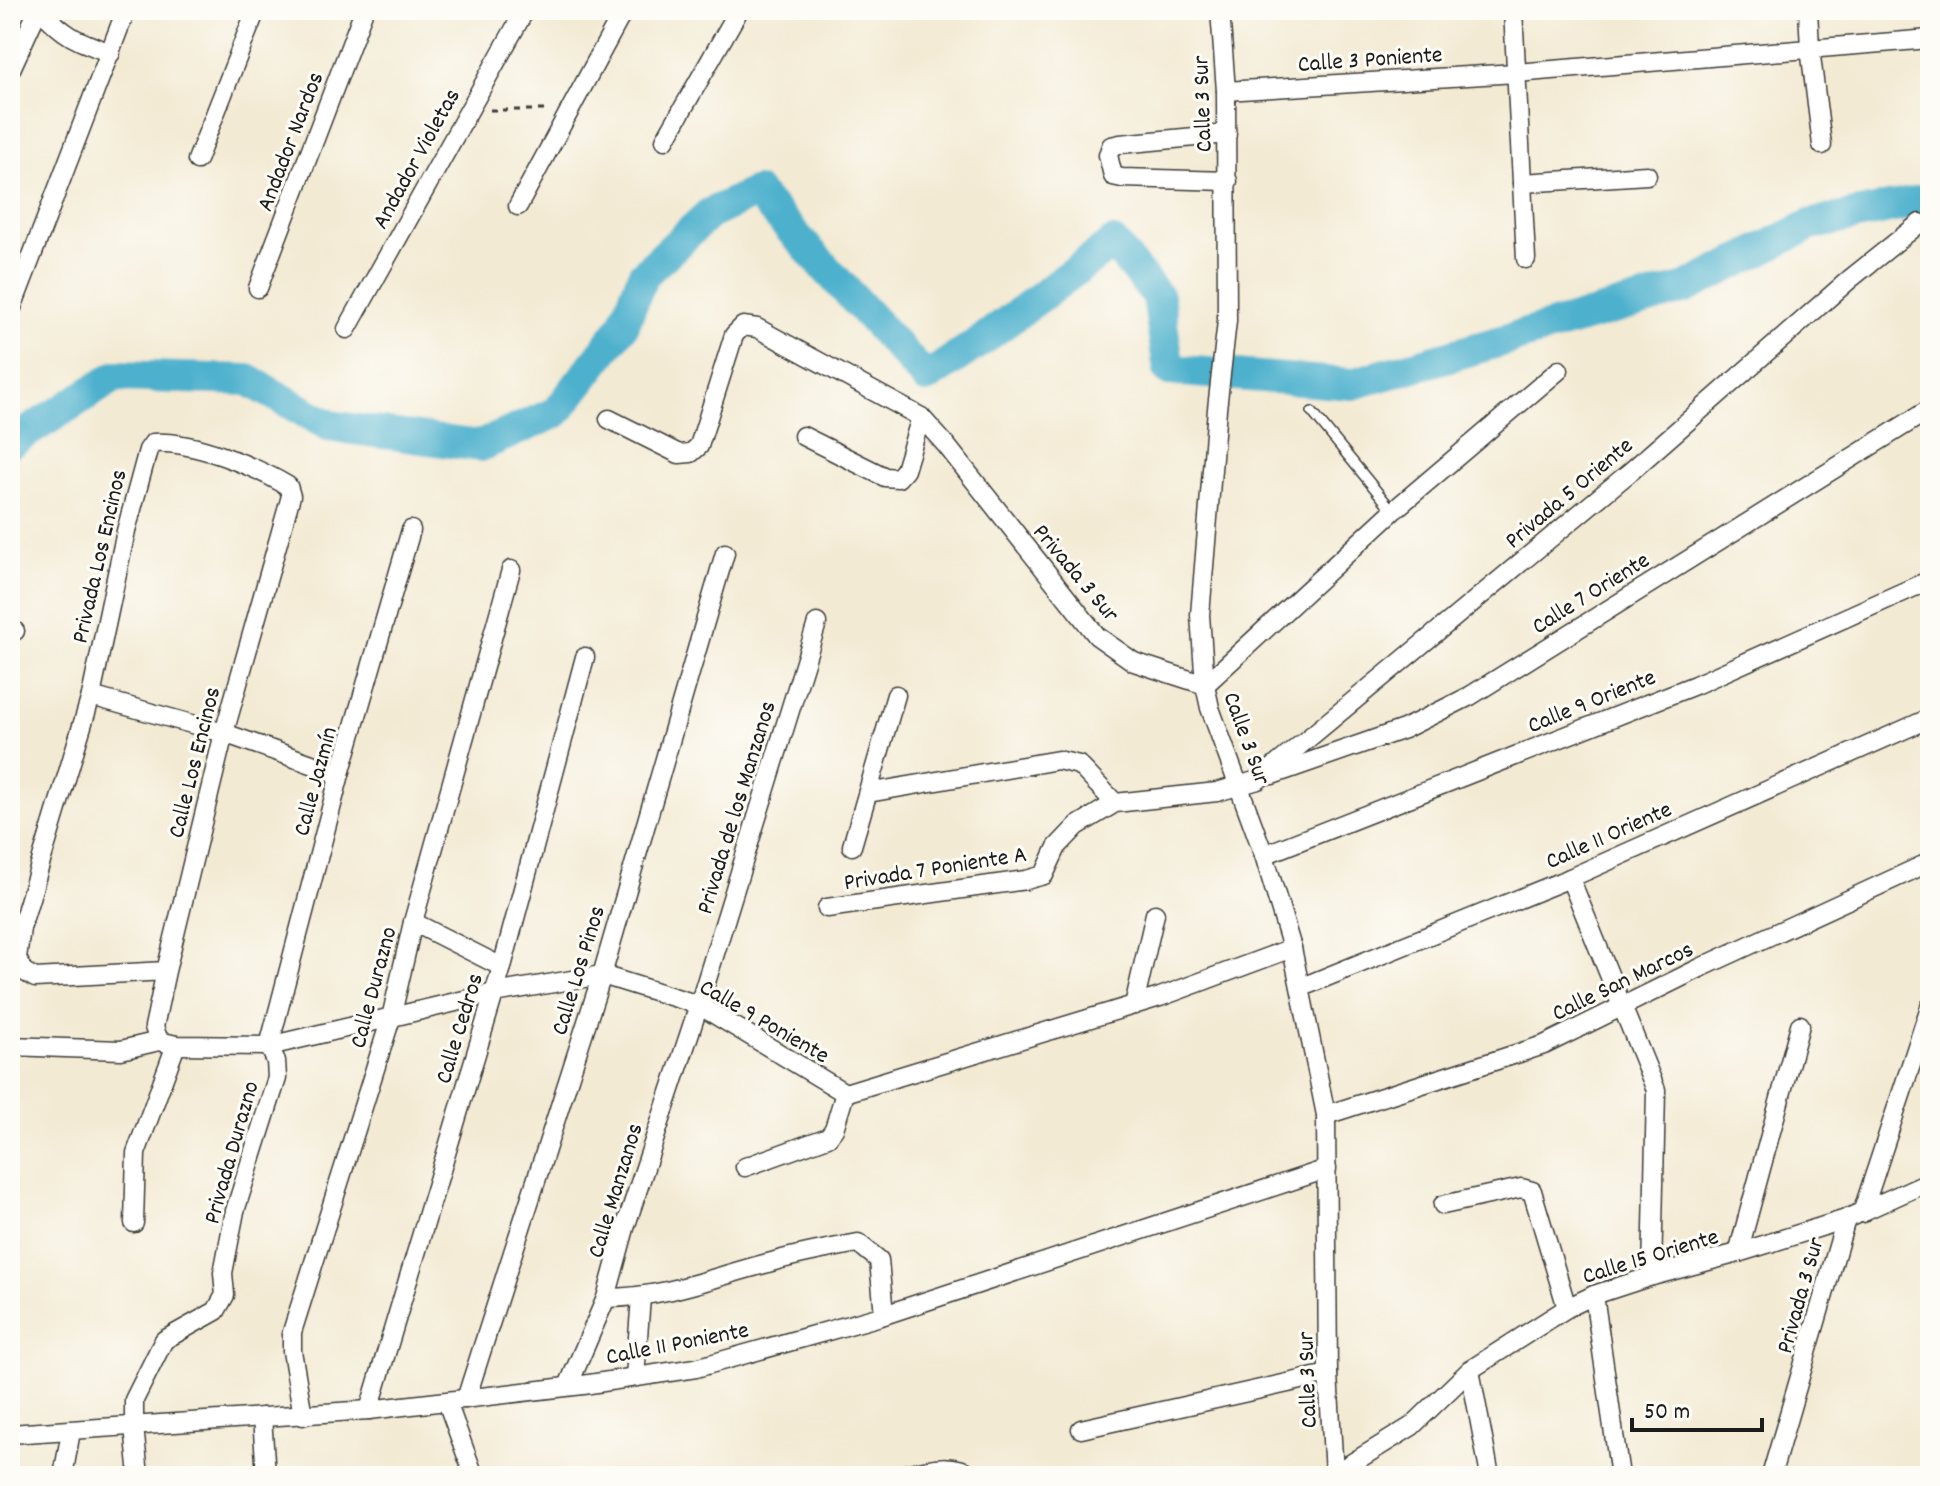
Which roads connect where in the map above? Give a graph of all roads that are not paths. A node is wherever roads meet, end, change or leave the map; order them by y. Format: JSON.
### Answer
{"nodes":[{"id":1,"x":40,"y":10,"type":"edge"},
{"id":2,"x":126,"y":10,"type":"edge"},
{"id":3,"x":256,"y":10,"type":"edge"},
{"id":4,"x":364,"y":10,"type":"edge"},
{"id":5,"x":525,"y":10,"type":"edge"},
{"id":6,"x":624,"y":10,"type":"edge"},
{"id":7,"x":739,"y":10,"type":"edge"},
{"id":8,"x":1220,"y":10,"type":"edge"},
{"id":9,"x":1513,"y":10,"type":"edge"},
{"id":10,"x":1808,"y":10,"type":"edge"},
{"id":11,"x":1930,"y":39,"type":"edge"},
{"id":12,"x":1810,"y":48,"type":"junction"},
{"id":13,"x":111,"y":53,"type":"junction"},
{"id":14,"x":10,"y":71,"type":"edge"},
{"id":15,"x":1516,"y":73,"type":"junction"},
{"id":16,"x":1226,"y":91,"type":"junction"},
{"id":17,"x":1227,"y":134,"type":"junction"},
{"id":18,"x":665,"y":140,"type":"dead end"},
{"id":19,"x":1822,"y":145,"type":"dead end"},
{"id":20,"x":197,"y":160,"type":"dead end"},
{"id":21,"x":1647,"y":175,"type":"dead end"},
{"id":22,"x":1228,"y":181,"type":"junction"},
{"id":23,"x":1522,"y":183,"type":"junction"},
{"id":24,"x":518,"y":206,"type":"dead end"},
{"id":25,"x":1920,"y":223,"type":"dead end"},
{"id":26,"x":1526,"y":259,"type":"dead end"},
{"id":27,"x":258,"y":288,"type":"dead end"},
{"id":28,"x":10,"y":313,"type":"edge"},
{"id":29,"x":347,"y":329,"type":"dead end"},
{"id":30,"x":1559,"y":370,"type":"dead end"},
{"id":31,"x":1930,"y":409,"type":"edge"},
{"id":32,"x":1312,"y":412,"type":"dead end"},
{"id":33,"x":921,"y":417,"type":"junction"},
{"id":34,"x":609,"y":419,"type":"dead end"},
{"id":35,"x":803,"y":436,"type":"dead end"},
{"id":36,"x":291,"y":496,"type":"joint"},
{"id":37,"x":1393,"y":511,"type":"junction"},
{"id":38,"x":411,"y":530,"type":"dead end"},
{"id":39,"x":725,"y":553,"type":"dead end"},
{"id":40,"x":511,"y":570,"type":"dead end"},
{"id":41,"x":1930,"y":580,"type":"edge"},
{"id":42,"x":817,"y":623,"type":"dead end"},
{"id":43,"x":585,"y":657,"type":"dead end"},
{"id":44,"x":1205,"y":685,"type":"junction"},
{"id":45,"x":896,"y":695,"type":"dead end"},
{"id":46,"x":91,"y":696,"type":"junction"},
{"id":47,"x":1930,"y":718,"type":"edge"},
{"id":48,"x":224,"y":733,"type":"junction"},
{"id":49,"x":340,"y":774,"type":"junction"},
{"id":50,"x":1249,"y":783,"type":"junction"},
{"id":51,"x":868,"y":793,"type":"junction"},
{"id":52,"x":1115,"y":803,"type":"junction"},
{"id":53,"x":852,"y":846,"type":"dead end"},
{"id":54,"x":1264,"y":855,"type":"junction"},
{"id":55,"x":1930,"y":862,"type":"edge"},
{"id":56,"x":1570,"y":878,"type":"junction"},
{"id":57,"x":827,"y":908,"type":"dead end"},
{"id":58,"x":1155,"y":914,"type":"dead end"},
{"id":59,"x":413,"y":922,"type":"junction"},
{"id":60,"x":1292,"y":948,"type":"junction"},
{"id":61,"x":502,"y":967,"type":"junction"},
{"id":62,"x":166,"y":971,"type":"junction"},
{"id":63,"x":602,"y":975,"type":"junction"},
{"id":64,"x":1302,"y":987,"type":"junction"},
{"id":65,"x":494,"y":993,"type":"junction"},
{"id":66,"x":699,"y":1005,"type":"junction"},
{"id":67,"x":1134,"y":1005,"type":"junction"},
{"id":68,"x":1621,"y":1006,"type":"junction"},
{"id":69,"x":1930,"y":1007,"type":"edge"},
{"id":70,"x":391,"y":1018,"type":"junction"},
{"id":71,"x":1800,"y":1025,"type":"dead end"},
{"id":72,"x":168,"y":1043,"type":"junction"},
{"id":73,"x":10,"y":1046,"type":"edge"},
{"id":74,"x":269,"y":1046,"type":"junction"},
{"id":75,"x":845,"y":1093,"type":"junction"},
{"id":76,"x":1326,"y":1115,"type":"junction"},
{"id":77,"x":745,"y":1167,"type":"dead end"},
{"id":78,"x":1327,"y":1169,"type":"junction"},
{"id":79,"x":1930,"y":1181,"type":"edge"},
{"id":80,"x":1443,"y":1205,"type":"dead end"},
{"id":81,"x":1854,"y":1216,"type":"junction"},
{"id":82,"x":134,"y":1223,"type":"dead end"},
{"id":83,"x":1738,"y":1253,"type":"junction"},
{"id":84,"x":1652,"y":1276,"type":"junction"},
{"id":85,"x":1594,"y":1295,"type":"junction"},
{"id":86,"x":641,"y":1297,"type":"junction"},
{"id":87,"x":606,"y":1298,"type":"junction"},
{"id":88,"x":1567,"y":1308,"type":"junction"},
{"id":89,"x":884,"y":1315,"type":"junction"},
{"id":90,"x":1470,"y":1370,"type":"junction"},
{"id":91,"x":1328,"y":1374,"type":"junction"},
{"id":92,"x":635,"y":1377,"type":"junction"},
{"id":93,"x":568,"y":1386,"type":"junction"},
{"id":94,"x":466,"y":1399,"type":"junction"},
{"id":95,"x":447,"y":1402,"type":"junction"},
{"id":96,"x":369,"y":1410,"type":"junction"},
{"id":97,"x":303,"y":1416,"type":"junction"},
{"id":98,"x":262,"y":1417,"type":"junction"},
{"id":99,"x":134,"y":1426,"type":"junction"},
{"id":100,"x":1081,"y":1429,"type":"dead end"},
{"id":101,"x":71,"y":1431,"type":"junction"},
{"id":102,"x":10,"y":1434,"type":"edge"},
{"id":103,"x":1363,"y":1467,"type":"edge"},
{"id":104,"x":1333,"y":1474,"type":"edge"},
{"id":105,"x":63,"y":1476,"type":"edge"},
{"id":106,"x":139,"y":1476,"type":"edge"},
{"id":107,"x":266,"y":1476,"type":"edge"},
{"id":108,"x":474,"y":1476,"type":"edge"},
{"id":109,"x":898,"y":1476,"type":"edge"},
{"id":110,"x":974,"y":1476,"type":"edge"},
{"id":111,"x":1490,"y":1476,"type":"edge"},
{"id":112,"x":1620,"y":1476,"type":"edge"},
{"id":113,"x":1771,"y":1476,"type":"edge"}],
"edges":[{"from":1,"to":13,"type":"street"},
{"from":1,"to":14,"type":"street"},
{"from":2,"to":13,"type":"street"},
{"from":3,"to":20,"type":"street"},
{"from":4,"to":27,"type":"street","name":"Andador Nardos"},
{"from":5,"to":29,"type":"street","name":"Andador Violetas"},
{"from":6,"to":24,"type":"street"},
{"from":7,"to":18,"type":"street"},
{"from":8,"to":16,"type":"street","name":"Calle 3 Sur"},
{"from":9,"to":15,"type":"street"},
{"from":10,"to":12,"type":"street"},
{"from":11,"to":12,"type":"street","name":"Calle 3 Poniente"},
{"from":12,"to":15,"type":"street","name":"Calle 3 Poniente"},
{"from":12,"to":19,"type":"street"},
{"from":13,"to":28,"type":"street"},
{"from":15,"to":16,"type":"street","name":"Calle 3 Poniente"},
{"from":15,"to":23,"type":"street"},
{"from":16,"to":17,"type":"street","name":"Calle 3 Sur"},
{"from":17,"to":22,"type":"street","name":"Calle 3 Sur"},
{"from":17,"to":22,"type":"street"},
{"from":21,"to":23,"type":"street"},
{"from":22,"to":44,"type":"street","name":"Calle 3 Sur"},
{"from":23,"to":26,"type":"street"},
{"from":25,"to":50,"type":"street","name":"Privada 5 Oriente"},
{"from":30,"to":37,"type":"street"},
{"from":31,"to":50,"type":"street","name":"Calle 7 Oriente"},
{"from":32,"to":37,"type":"lane"},
{"from":33,"to":34,"type":"street","name":"Privada 3 Sur"},
{"from":33,"to":35,"type":"street"},
{"from":33,"to":44,"type":"street","name":"Privada 3 Sur"},
{"from":36,"to":46,"type":"street","name":"Privada Los Encinos"},
{"from":36,"to":48,"type":"street","name":"Calle Los Encinos"},
{"from":37,"to":44,"type":"street"},
{"from":38,"to":49,"type":"street","name":"Calle Jazmín"},
{"from":39,"to":63,"type":"street","name":"Calle Los Pinos"},
{"from":40,"to":59,"type":"street","name":"Calle Durazno"},
{"from":41,"to":54,"type":"street","name":"Calle 9 Oriente"},
{"from":42,"to":66,"type":"street","name":"Privada de los Manzanos"},
{"from":43,"to":61,"type":"street","name":"Calle Cedros"},
{"from":44,"to":50,"type":"street","name":"Calle 3 Sur"},
{"from":45,"to":51,"type":"street"},
{"from":46,"to":48,"type":"street"},
{"from":46,"to":62,"type":"street"},
{"from":47,"to":56,"type":"street","name":"Calle 11 Oriente"},
{"from":48,"to":49,"type":"street"},
{"from":48,"to":62,"type":"street","name":"Calle Los Encinos"},
{"from":49,"to":74,"type":"street","name":"Calle Jazmín"},
{"from":50,"to":52,"type":"street","name":"Calle 7 Oriente"},
{"from":50,"to":54,"type":"street","name":"Calle 3 Sur"},
{"from":51,"to":52,"type":"street"},
{"from":51,"to":53,"type":"street"},
{"from":52,"to":57,"type":"street","name":"Privada 7 Poniente A"},
{"from":54,"to":60,"type":"street","name":"Calle 3 Sur"},
{"from":55,"to":68,"type":"street","name":"Calle San Marcos"},
{"from":56,"to":64,"type":"street","name":"Calle 11 Oriente"},
{"from":56,"to":68,"type":"street"},
{"from":58,"to":67,"type":"street"},
{"from":59,"to":61,"type":"street"},
{"from":59,"to":70,"type":"street","name":"Calle Durazno"},
{"from":60,"to":64,"type":"street","name":"Calle 3 Sur"},
{"from":60,"to":67,"type":"street","name":"Calle 9 Poniente"},
{"from":61,"to":65,"type":"street","name":"Calle Cedros"},
{"from":62,"to":72,"type":"street","name":"Calle Los Encinos"},
{"from":63,"to":65,"type":"street","name":"Calle 9 Poniente"},
{"from":63,"to":66,"type":"street","name":"Calle 9 Poniente"},
{"from":63,"to":94,"type":"street","name":"Calle Los Pinos"},
{"from":64,"to":76,"type":"street","name":"Calle 3 Sur"},
{"from":65,"to":70,"type":"street","name":"Calle 9 Poniente"},
{"from":65,"to":96,"type":"street","name":"Calle Cedros"},
{"from":66,"to":75,"type":"street","name":"Calle 9 Poniente"},
{"from":66,"to":87,"type":"street","name":"Calle Manzanos"},
{"from":67,"to":75,"type":"street","name":"Calle 9 Poniente"},
{"from":68,"to":76,"type":"street","name":"Calle San Marcos"},
{"from":68,"to":84,"type":"street"},
{"from":69,"to":81,"type":"street","name":"Privada 3 Sur"},
{"from":70,"to":74,"type":"street","name":"Calle 9 Poniente"},
{"from":70,"to":97,"type":"street","name":"Calle Durazno"},
{"from":71,"to":83,"type":"street"},
{"from":72,"to":73,"type":"street","name":"Calle 9 Poniente"},
{"from":72,"to":74,"type":"street","name":"Calle 9 Poniente"},
{"from":72,"to":82,"type":"street","name":"Calle Los Encinos"},
{"from":74,"to":99,"type":"street","name":"Privada Durazno"},
{"from":75,"to":77,"type":"street"},
{"from":76,"to":78,"type":"street","name":"Calle 3 Sur"},
{"from":78,"to":89,"type":"street","name":"Calle 11 Poniente"},
{"from":78,"to":91,"type":"street","name":"Calle 3 Sur"},
{"from":79,"to":81,"type":"street","name":"Calle 15 Oriente"},
{"from":80,"to":88,"type":"street"},
{"from":81,"to":83,"type":"street","name":"Calle 15 Oriente"},
{"from":81,"to":113,"type":"street","name":"Privada 3 Sur"},
{"from":83,"to":84,"type":"street","name":"Calle 15 Oriente"},
{"from":84,"to":85,"type":"street","name":"Calle 15 Oriente"},
{"from":85,"to":88,"type":"street","name":"Calle 15 Oriente"},
{"from":85,"to":112,"type":"street"},
{"from":86,"to":87,"type":"street"},
{"from":86,"to":89,"type":"street"},
{"from":86,"to":92,"type":"street"},
{"from":87,"to":93,"type":"street","name":"Calle Manzanos"},
{"from":88,"to":90,"type":"street","name":"Calle 15 Oriente"},
{"from":89,"to":92,"type":"street","name":"Calle 11 Poniente"},
{"from":90,"to":103,"type":"street","name":"Calle 15 Oriente"},
{"from":90,"to":111,"type":"street"},
{"from":91,"to":100,"type":"street"},
{"from":91,"to":104,"type":"street","name":"Calle 3 Sur"},
{"from":92,"to":93,"type":"street","name":"Calle 11 Poniente"},
{"from":93,"to":94,"type":"street","name":"Calle 11 Poniente"},
{"from":94,"to":95,"type":"street","name":"Calle 11 Poniente"},
{"from":95,"to":96,"type":"street","name":"Calle 11 Poniente"},
{"from":95,"to":108,"type":"street"},
{"from":96,"to":97,"type":"street","name":"Calle 11 Poniente"},
{"from":97,"to":98,"type":"street","name":"Calle 11 Poniente"},
{"from":98,"to":99,"type":"street","name":"Calle 11 Poniente"},
{"from":98,"to":107,"type":"street"},
{"from":99,"to":101,"type":"street","name":"Calle 11 Poniente"},
{"from":99,"to":106,"type":"street"},
{"from":101,"to":102,"type":"street","name":"Calle 11 Poniente"},
{"from":101,"to":105,"type":"street"},
{"from":103,"to":104,"type":"street","name":"Calle 15 Oriente"},
{"from":109,"to":110,"type":"street"}]}
